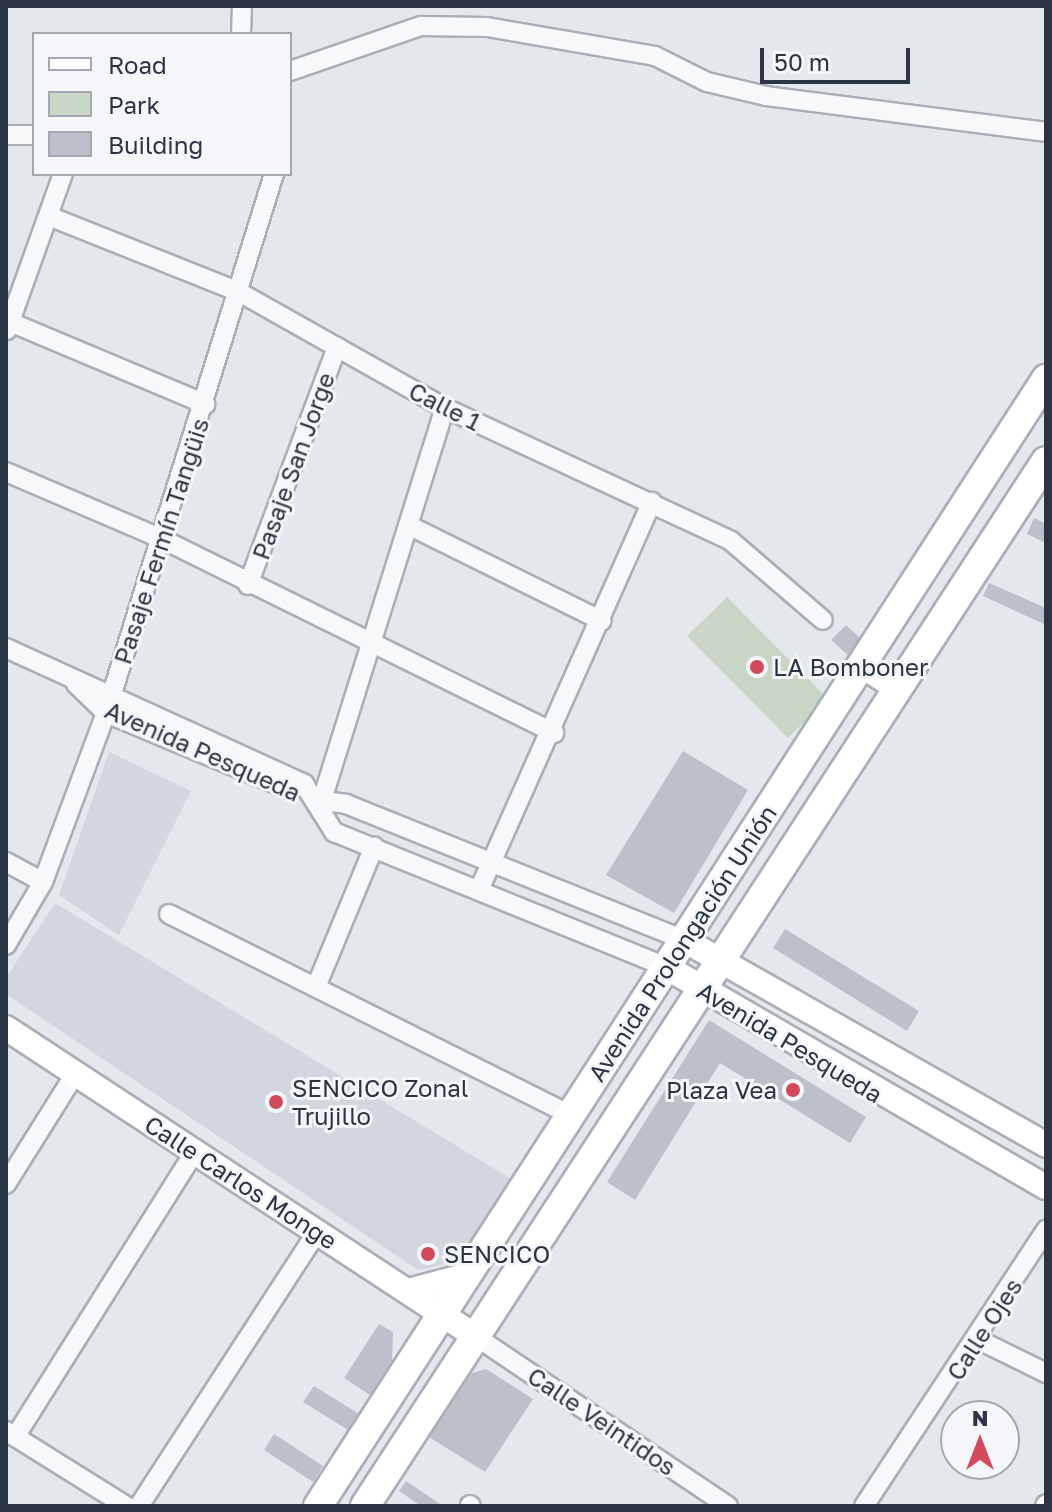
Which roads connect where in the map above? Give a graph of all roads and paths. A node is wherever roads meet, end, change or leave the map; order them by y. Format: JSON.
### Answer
{"nodes":[{"id":1,"x":242,"y":6,"type":"edge"},
{"id":2,"x":241,"y":32,"type":"edge"},
{"id":3,"x":292,"y":70,"type":"edge"},
{"id":4,"x":1046,"y":132,"type":"edge"},
{"id":5,"x":6,"y":135,"type":"edge"},
{"id":6,"x":32,"y":135,"type":"edge"},
{"id":7,"x":62,"y":176,"type":"edge"},
{"id":8,"x":273,"y":176,"type":"edge"},
{"id":9,"x":51,"y":217,"type":"junction"},
{"id":10,"x":239,"y":292,"type":"junction"},
{"id":11,"x":8,"y":328,"type":"edge"},
{"id":12,"x":337,"y":347,"type":"junction"},
{"id":13,"x":1046,"y":379,"type":"edge"},
{"id":14,"x":205,"y":404,"type":"junction"},
{"id":15,"x":445,"y":408,"type":"junction"},
{"id":16,"x":1038,"y":408,"type":"edge"},
{"id":17,"x":1046,"y":461,"type":"edge"},
{"id":18,"x":6,"y":472,"type":"edge"},
{"id":19,"x":652,"y":502,"type":"junction"},
{"id":20,"x":408,"y":525,"type":"junction"},
{"id":21,"x":160,"y":538,"type":"junction"},
{"id":22,"x":248,"y":585,"type":"junction"},
{"id":23,"x":823,"y":620,"type":"dead end"},
{"id":24,"x":602,"y":621,"type":"junction"},
{"id":25,"x":6,"y":648,"type":"edge"},
{"id":26,"x":369,"y":648,"type":"junction"},
{"id":27,"x":861,"y":665,"type":"junction"},
{"id":28,"x":66,"y":673,"type":"junction"},
{"id":29,"x":898,"y":689,"type":"junction"},
{"id":30,"x":112,"y":695,"type":"junction"},
{"id":31,"x":106,"y":713,"type":"junction"},
{"id":32,"x":554,"y":733,"type":"junction"},
{"id":33,"x":321,"y":803,"type":"junction"},
{"id":34,"x":374,"y":847,"type":"junction"},
{"id":35,"x":6,"y":862,"type":"edge"},
{"id":36,"x":493,"y":862,"type":"junction"},
{"id":37,"x":43,"y":882,"type":"junction"},
{"id":38,"x":479,"y":890,"type":"junction"},
{"id":39,"x":169,"y":914,"type":"dead end"},
{"id":40,"x":684,"y":940,"type":"junction"},
{"id":41,"x":6,"y":945,"type":"edge"},
{"id":42,"x":721,"y":959,"type":"junction"},
{"id":43,"x":666,"y":967,"type":"junction"},
{"id":44,"x":316,"y":987,"type":"junction"},
{"id":45,"x":702,"y":989,"type":"junction"},
{"id":46,"x":6,"y":1028,"type":"edge"},
{"id":47,"x":905,"y":1067,"type":"junction"},
{"id":48,"x":75,"y":1074,"type":"junction"},
{"id":49,"x":885,"y":1099,"type":"junction"},
{"id":50,"x":571,"y":1115,"type":"junction"},
{"id":51,"x":1046,"y":1145,"type":"edge"},
{"id":52,"x":195,"y":1151,"type":"junction"},
{"id":53,"x":6,"y":1184,"type":"edge"},
{"id":54,"x":1046,"y":1187,"type":"edge"},
{"id":55,"x":1046,"y":1230,"type":"edge"},
{"id":56,"x":317,"y":1232,"type":"junction"},
{"id":57,"x":468,"y":1275,"type":"junction"},
{"id":58,"x":408,"y":1291,"type":"junction"},
{"id":59,"x":442,"y":1314,"type":"junction"},
{"id":60,"x":475,"y":1336,"type":"junction"},
{"id":61,"x":979,"y":1340,"type":"junction"},
{"id":62,"x":1046,"y":1373,"type":"edge"},
{"id":63,"x":10,"y":1434,"type":"edge"},
{"id":64,"x":114,"y":1503,"type":"edge"},
{"id":65,"x":139,"y":1506,"type":"edge"},
{"id":66,"x":318,"y":1506,"type":"edge"},
{"id":67,"x":365,"y":1506,"type":"edge"},
{"id":68,"x":728,"y":1506,"type":"edge"},
{"id":69,"x":864,"y":1506,"type":"edge"}],
"edges":[{"from":1,"to":2,"type":"street"},
{"from":3,"to":4,"type":"street"},
{"from":5,"to":6,"type":"street"},
{"from":7,"to":9,"type":"street"},
{"from":8,"to":10,"type":"street","name":"Pasaje Fermín Tangüis"},
{"from":9,"to":10,"type":"street","name":"Calle 1"},
{"from":9,"to":11,"type":"street"},
{"from":10,"to":12,"type":"street","name":"Calle 1"},
{"from":10,"to":14,"type":"street","name":"Pasaje Fermín Tangüis"},
{"from":11,"to":14,"type":"street"},
{"from":12,"to":15,"type":"street","name":"Calle 1"},
{"from":12,"to":22,"type":"street","name":"Pasaje San Jorge"},
{"from":13,"to":16,"type":"main road","name":"Avenida Prolongación Unión"},
{"from":14,"to":21,"type":"street","name":"Pasaje Fermín Tangüis"},
{"from":15,"to":19,"type":"street","name":"Calle 1"},
{"from":15,"to":20,"type":"street"},
{"from":16,"to":27,"type":"main road","name":"Avenida Prolongación Unión"},
{"from":17,"to":29,"type":"main road","name":"Avenida Prolongación Unión"},
{"from":18,"to":21,"type":"street"},
{"from":19,"to":23,"type":"street","name":"Calle 1"},
{"from":19,"to":24,"type":"street"},
{"from":20,"to":24,"type":"street"},
{"from":20,"to":26,"type":"street"},
{"from":21,"to":22,"type":"street"},
{"from":21,"to":30,"type":"street","name":"Pasaje Fermín Tangüis"},
{"from":22,"to":26,"type":"street"},
{"from":24,"to":32,"type":"street"},
{"from":25,"to":28,"type":"street","name":"Avenida Pesqueda"},
{"from":26,"to":32,"type":"street"},
{"from":26,"to":33,"type":"street"},
{"from":27,"to":29,"type":"main road"},
{"from":27,"to":40,"type":"main road","name":"Avenida Prolongación Unión"},
{"from":28,"to":30,"type":"street"},
{"from":28,"to":31,"type":"street","name":"Avenida Pesqueda"},
{"from":29,"to":42,"type":"main road","name":"Avenida Prolongación Unión"},
{"from":30,"to":31,"type":"street","name":"Pasaje Fermín Tangüis"},
{"from":30,"to":33,"type":"street"},
{"from":31,"to":33,"type":"street","name":"Avenida Pesqueda"},
{"from":31,"to":37,"type":"street","name":"Pasaje Fermín Tangüis"},
{"from":32,"to":36,"type":"street"},
{"from":33,"to":34,"type":"street","name":"Avenida Pesqueda"},
{"from":33,"to":36,"type":"street","name":"Avenida Pesqueda"},
{"from":34,"to":38,"type":"street","name":"Avenida Pesqueda"},
{"from":34,"to":44,"type":"street"},
{"from":35,"to":37,"type":"street"},
{"from":36,"to":38,"type":"street"},
{"from":36,"to":40,"type":"street","name":"Avenida Pesqueda"},
{"from":37,"to":41,"type":"street","name":"Pasaje Fermín Tangüis"},
{"from":38,"to":43,"type":"street","name":"Avenida Pesqueda"},
{"from":39,"to":44,"type":"street"},
{"from":40,"to":42,"type":"main road","name":"Avenida Pesqueda"},
{"from":40,"to":43,"type":"main road","name":"Avenida Prolongación Unión"},
{"from":42,"to":45,"type":"main road","name":"Avenida Prolongación Unión"},
{"from":42,"to":47,"type":"main road","name":"Avenida Pesqueda"},
{"from":43,"to":45,"type":"main road","name":"Avenida Pesqueda"},
{"from":43,"to":50,"type":"main road","name":"Avenida Prolongación Unión"},
{"from":44,"to":50,"type":"street"},
{"from":45,"to":49,"type":"main road","name":"Avenida Pesqueda"},
{"from":45,"to":60,"type":"main road","name":"Avenida Prolongación Unión"},
{"from":46,"to":48,"type":"main road","name":"Calle Carlos Monge"},
{"from":47,"to":49,"type":"main road"},
{"from":47,"to":51,"type":"main road","name":"Avenida Pesqueda"},
{"from":48,"to":52,"type":"main road","name":"Calle Carlos Monge"},
{"from":48,"to":53,"type":"street"},
{"from":49,"to":54,"type":"main road","name":"Avenida Pesqueda"},
{"from":50,"to":57,"type":"main road","name":"Avenida Prolongación Unión"},
{"from":52,"to":56,"type":"main road","name":"Calle Carlos Monge"},
{"from":52,"to":63,"type":"street"},
{"from":55,"to":61,"type":"street","name":"Calle Ojes"},
{"from":56,"to":58,"type":"main road","name":"Calle Carlos Monge"},
{"from":56,"to":65,"type":"street"},
{"from":57,"to":58,"type":"main road"},
{"from":57,"to":59,"type":"main road","name":"Avenida Prolongación Unión"},
{"from":58,"to":59,"type":"main road","name":"Calle Carlos Monge"},
{"from":59,"to":60,"type":"main road","name":"Calle Carlos Monge"},
{"from":59,"to":66,"type":"main road","name":"Avenida Prolongación Unión"},
{"from":60,"to":67,"type":"main road","name":"Avenida Prolongación Unión"},
{"from":60,"to":68,"type":"street","name":"Calle Veintidos"},
{"from":61,"to":62,"type":"street"},
{"from":61,"to":69,"type":"street","name":"Calle Ojes"},
{"from":63,"to":64,"type":"street"}]}
